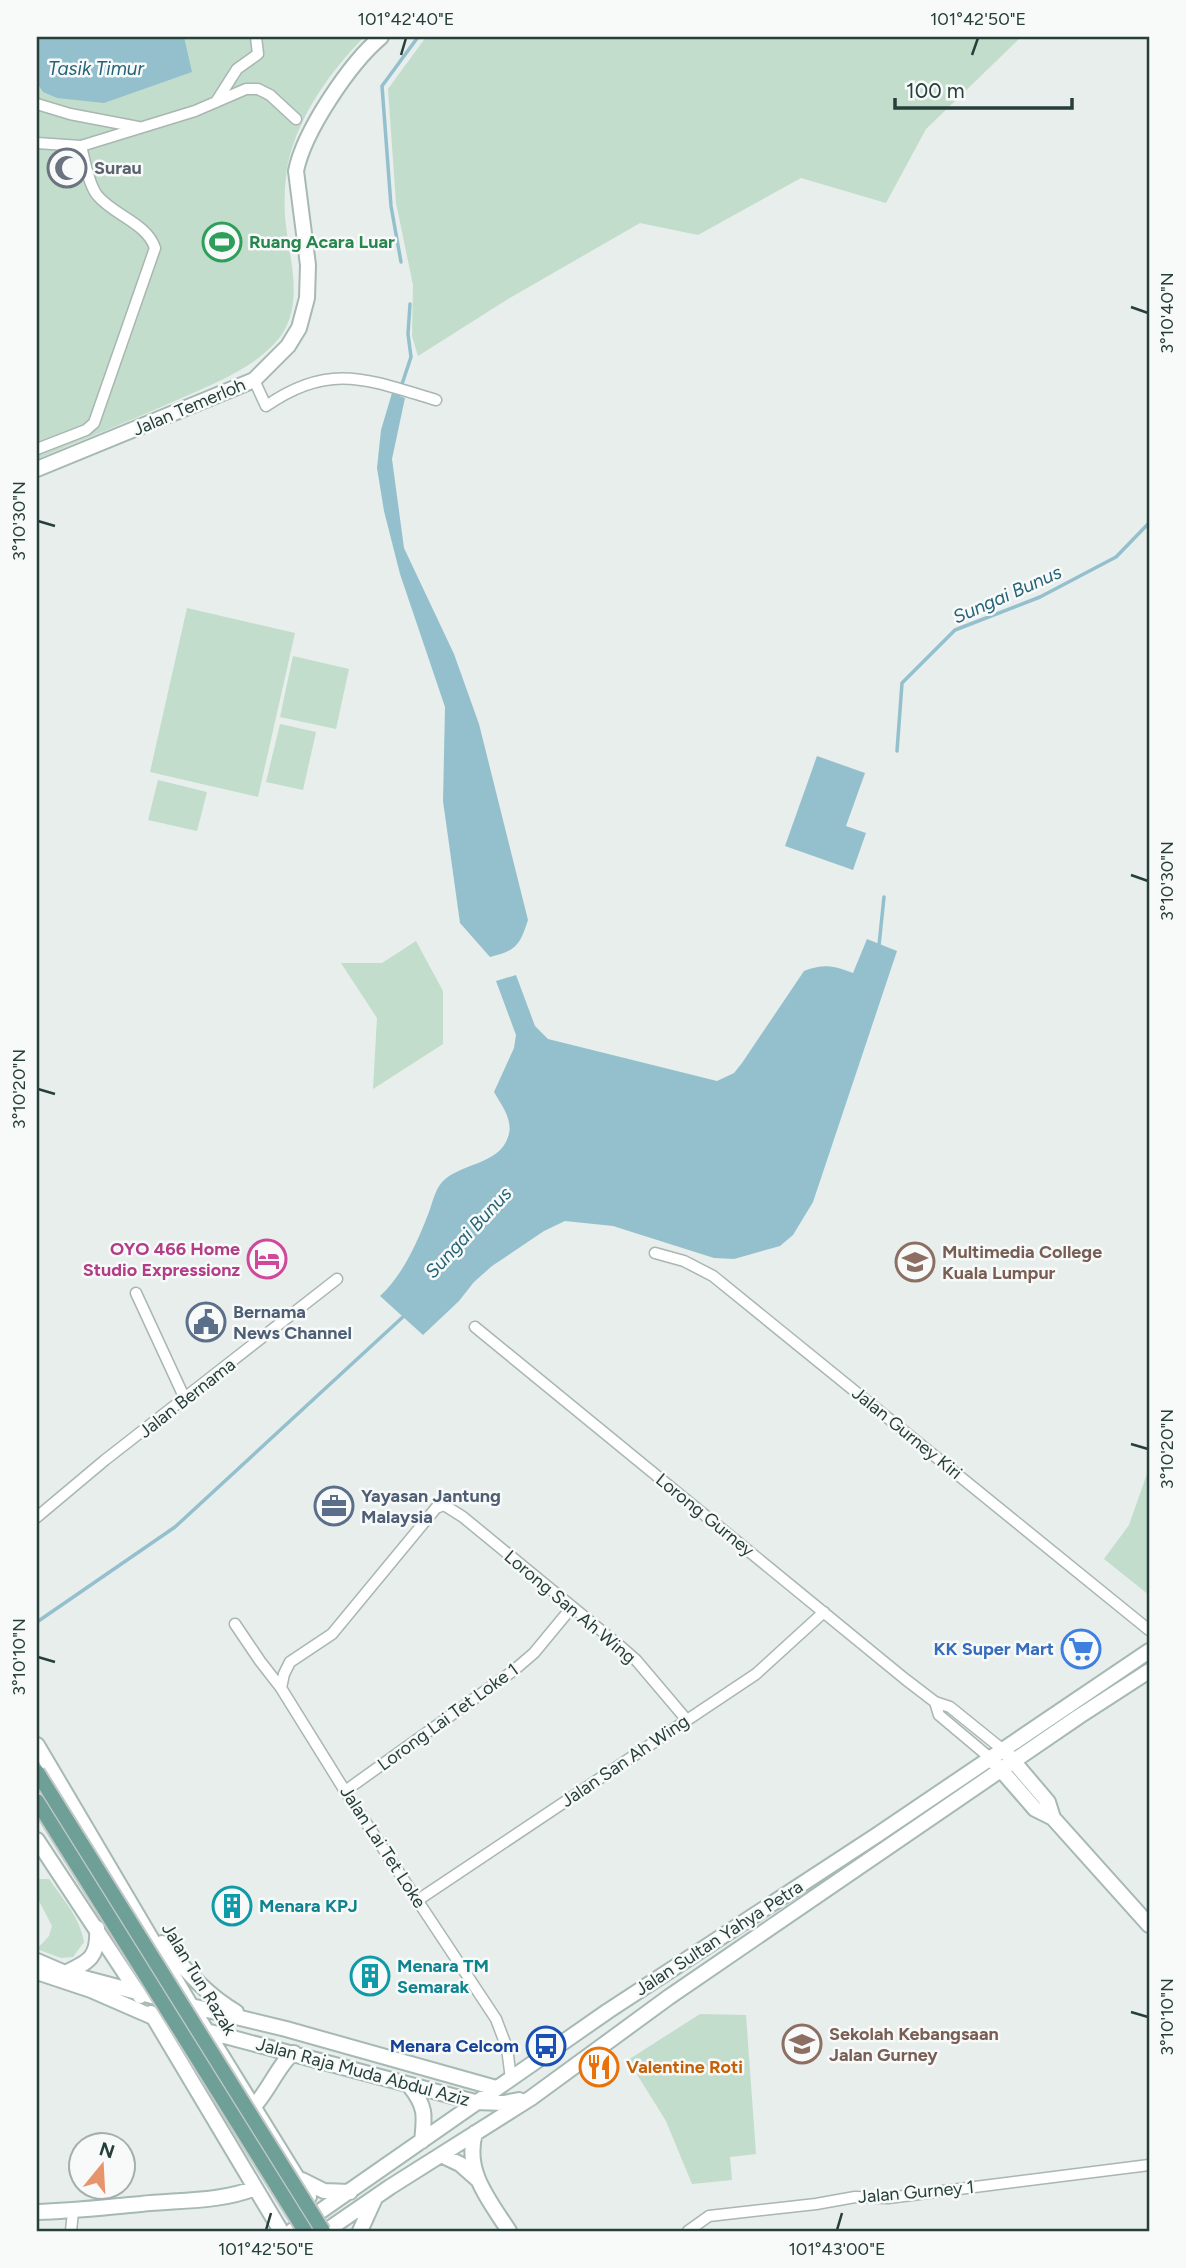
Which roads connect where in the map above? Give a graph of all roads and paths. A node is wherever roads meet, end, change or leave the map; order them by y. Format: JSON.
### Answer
{"nodes":[{"id":1,"x":256,"y":37,"type":"edge"},
{"id":2,"x":381,"y":37,"type":"edge"},
{"id":3,"x":216,"y":102,"type":"junction"},
{"id":4,"x":37,"y":104,"type":"edge"},
{"id":5,"x":296,"y":119,"type":"dead end"},
{"id":6,"x":144,"y":127,"type":"junction"},
{"id":7,"x":37,"y":143,"type":"edge"},
{"id":8,"x":81,"y":146,"type":"junction"},
{"id":9,"x":254,"y":380,"type":"junction"},
{"id":10,"x":436,"y":400,"type":"dead end"},
{"id":11,"x":37,"y":449,"type":"edge"},
{"id":12,"x":37,"y":469,"type":"edge"},
{"id":13,"x":655,"y":1253,"type":"dead end"},
{"id":14,"x":337,"y":1279,"type":"dead end"},
{"id":15,"x":136,"y":1293,"type":"dead end"},
{"id":16,"x":475,"y":1327,"type":"dead end"},
{"id":17,"x":185,"y":1399,"type":"junction"},
{"id":18,"x":37,"y":1517,"type":"edge"},
{"id":19,"x":572,"y":1607,"type":"junction"},
{"id":20,"x":824,"y":1612,"type":"junction"},
{"id":21,"x":235,"y":1624,"type":"dead end"},
{"id":22,"x":1149,"y":1630,"type":"edge"},
{"id":23,"x":1149,"y":1651,"type":"edge"},
{"id":24,"x":1149,"y":1671,"type":"edge"},
{"id":25,"x":281,"y":1688,"type":"junction"},
{"id":26,"x":935,"y":1702,"type":"junction"},
{"id":27,"x":686,"y":1719,"type":"junction"},
{"id":28,"x":37,"y":1745,"type":"edge"},
{"id":29,"x":996,"y":1753,"type":"junction"},
{"id":30,"x":1014,"y":1761,"type":"junction"},
{"id":31,"x":1001,"y":1770,"type":"junction"},
{"id":32,"x":37,"y":1772,"type":"edge"},
{"id":33,"x":345,"y":1791,"type":"junction"},
{"id":34,"x":37,"y":1801,"type":"edge"},
{"id":35,"x":1053,"y":1818,"type":"junction"},
{"id":36,"x":88,"y":1835,"type":"junction"},
{"id":37,"x":40,"y":1844,"type":"edge"},
{"id":38,"x":418,"y":1900,"type":"junction"},
{"id":39,"x":138,"y":1916,"type":"junction"},
{"id":40,"x":1149,"y":1925,"type":"edge"},
{"id":41,"x":97,"y":1928,"type":"junction"},
{"id":42,"x":37,"y":1961,"type":"edge"},
{"id":43,"x":37,"y":1972,"type":"edge"},
{"id":44,"x":65,"y":1973,"type":"junction"},
{"id":45,"x":139,"y":1994,"type":"junction"},
{"id":46,"x":191,"y":2006,"type":"junction"},
{"id":47,"x":153,"y":2017,"type":"junction"},
{"id":48,"x":250,"y":2020,"type":"junction"},
{"id":49,"x":208,"y":2031,"type":"junction"},
{"id":50,"x":294,"y":2053,"type":"junction"},
{"id":51,"x":511,"y":2079,"type":"junction"},
{"id":52,"x":409,"y":2085,"type":"junction"},
{"id":53,"x":496,"y":2088,"type":"junction"},
{"id":54,"x":531,"y":2098,"type":"junction"},
{"id":55,"x":475,"y":2102,"type":"junction"},
{"id":56,"x":254,"y":2106,"type":"junction"},
{"id":57,"x":475,"y":2133,"type":"junction"},
{"id":58,"x":422,"y":2141,"type":"junction"},
{"id":59,"x":441,"y":2155,"type":"junction"},
{"id":60,"x":1149,"y":2165,"type":"edge"},
{"id":61,"x":298,"y":2177,"type":"junction"},
{"id":62,"x":477,"y":2179,"type":"junction"},
{"id":63,"x":255,"y":2188,"type":"junction"},
{"id":64,"x":350,"y":2192,"type":"junction"},
{"id":65,"x":376,"y":2197,"type":"junction"},
{"id":66,"x":37,"y":2212,"type":"edge"},
{"id":67,"x":73,"y":2212,"type":"junction"},
{"id":68,"x":319,"y":2213,"type":"junction"},
{"id":69,"x":71,"y":2231,"type":"edge"},
{"id":70,"x":281,"y":2231,"type":"edge"},
{"id":71,"x":292,"y":2231,"type":"edge"},
{"id":72,"x":305,"y":2231,"type":"edge"},
{"id":73,"x":327,"y":2231,"type":"edge"},
{"id":74,"x":360,"y":2231,"type":"edge"},
{"id":75,"x":509,"y":2231,"type":"edge"},
{"id":76,"x":688,"y":2231,"type":"edge"}],
"edges":[{"from":1,"to":3,"type":"street"},
{"from":2,"to":9,"type":"main road","name":"Jalan Temerloh"},
{"from":3,"to":5,"type":"street"},
{"from":3,"to":6,"type":"street"},
{"from":4,"to":6,"type":"street"},
{"from":6,"to":8,"type":"street"},
{"from":7,"to":8,"type":"street"},
{"from":8,"to":11,"type":"street"},
{"from":9,"to":10,"type":"street"},
{"from":9,"to":12,"type":"main road","name":"Jalan Temerloh"},
{"from":13,"to":22,"type":"street","name":"Jalan Gurney Kiri"},
{"from":14,"to":17,"type":"street","name":"Jalan Bernama"},
{"from":15,"to":17,"type":"street"},
{"from":16,"to":20,"type":"street","name":"Lorong Gurney"},
{"from":17,"to":18,"type":"street","name":"Jalan Bernama"},
{"from":19,"to":25,"type":"street","name":"Lorong San Ah Wing"},
{"from":19,"to":27,"type":"street","name":"Lorong San Ah Wing"},
{"from":19,"to":33,"type":"street","name":"Lorong Lai Tet Loke 1"},
{"from":20,"to":26,"type":"street","name":"Lorong Gurney"},
{"from":20,"to":27,"type":"street","name":"Jalan San Ah Wing"},
{"from":21,"to":25,"type":"street","name":"Jalan Lai Tet Loke"},
{"from":23,"to":29,"type":"main road","name":"Jalan Sultan Yahya Petra"},
{"from":24,"to":30,"type":"main road","name":"Jalan Sultan Yahya Petra"},
{"from":25,"to":33,"type":"street","name":"Jalan Lai Tet Loke"},
{"from":26,"to":29,"type":"street","name":"Lorong Gurney"},
{"from":26,"to":29,"type":"street","name":"Lorong Gurney"},
{"from":27,"to":38,"type":"street","name":"Jalan San Ah Wing"},
{"from":28,"to":36,"type":"main road","name":"Jalan Tun Razak"},
{"from":29,"to":30,"type":"main road"},
{"from":29,"to":31,"type":"main road"},
{"from":29,"to":51,"type":"main road","name":"Jalan Sultan Yahya Petra"},
{"from":30,"to":31,"type":"main road","name":"Jalan Sultan Yahya Petra"},
{"from":30,"to":35,"type":"main road"},
{"from":31,"to":35,"type":"main road"},
{"from":31,"to":54,"type":"main road","name":"Jalan Sultan Yahya Petra"},
{"from":32,"to":73,"type":"main road","name":"Jalan Tun Razak","bridge":true},
{"from":33,"to":38,"type":"street","name":"Jalan Lai Tet Loke"},
{"from":34,"to":72,"type":"main road","bridge":true},
{"from":35,"to":40,"type":"main road"},
{"from":36,"to":37,"type":"main road"},
{"from":36,"to":39,"type":"main road","name":"Jalan Tun Razak"},
{"from":37,"to":41,"type":"main road"},
{"from":38,"to":51,"type":"street","name":"Jalan Lai Tet Loke"},
{"from":39,"to":46,"type":"main road","name":"Jalan Tun Razak"},
{"from":39,"to":48,"type":"main road"},
{"from":41,"to":44,"type":"main road"},
{"from":41,"to":45,"type":"main road"},
{"from":42,"to":44,"type":"main road","name":"Jalan Raja Muda Abdul Aziz"},
{"from":43,"to":47,"type":"main road","name":"Jalan Raja Muda Abdul Aziz"},
{"from":44,"to":45,"type":"main road","name":"Jalan Raja Muda Abdul Aziz"},
{"from":45,"to":46,"type":"main road","name":"Jalan Raja Muda Abdul Aziz"},
{"from":45,"to":47,"type":"main road"},
{"from":46,"to":48,"type":"main road","name":"Jalan Raja Muda Abdul Aziz"},
{"from":46,"to":49,"type":"main road","name":"Jalan Tun Razak"},
{"from":47,"to":49,"type":"main road","name":"Jalan Raja Muda Abdul Aziz"},
{"from":47,"to":63,"type":"main road"},
{"from":48,"to":53,"type":"main road","name":"Jalan Raja Muda Abdul Aziz"},
{"from":49,"to":50,"type":"main road","name":"Jalan Raja Muda Abdul Aziz"},
{"from":49,"to":56,"type":"main road","name":"Jalan Tun Razak"},
{"from":50,"to":52,"type":"main road","name":"Jalan Raja Muda Abdul Aziz"},
{"from":50,"to":56,"type":"main road"},
{"from":51,"to":53,"type":"main road","name":"Jalan Sultan Yahya Petra"},
{"from":52,"to":55,"type":"main road","name":"Jalan Raja Muda Abdul Aziz"},
{"from":52,"to":58,"type":"main road"},
{"from":53,"to":55,"type":"main road","name":"Jalan Sultan Yahya Petra"},
{"from":54,"to":55,"type":"main road","name":"Jalan Raja Muda Abdul Aziz"},
{"from":54,"to":57,"type":"main road","name":"Jalan Sultan Yahya Petra"},
{"from":55,"to":58,"type":"main road","name":"Jalan Sultan Yahya Petra"},
{"from":56,"to":61,"type":"main road","name":"Jalan Tun Razak"},
{"from":57,"to":59,"type":"main road","name":"Jalan Sultan Yahya Petra"},
{"from":57,"to":62,"type":"main road"},
{"from":58,"to":64,"type":"main road","name":"Jalan Sultan Yahya Petra"},
{"from":59,"to":62,"type":"main road"},
{"from":59,"to":65,"type":"main road","name":"Jalan Sultan Yahya Petra"},
{"from":60,"to":76,"type":"street","name":"Jalan Gurney 1"},
{"from":61,"to":64,"type":"main road"},
{"from":61,"to":68,"type":"main road","name":"Jalan Tun Razak"},
{"from":62,"to":75,"type":"main road"},
{"from":63,"to":67,"type":"main road"},
{"from":63,"to":70,"type":"main road"},
{"from":64,"to":68,"type":"main road","name":"Jalan Sultan Yahya Petra"},
{"from":65,"to":73,"type":"main road","name":"Jalan Sultan Yahya Petra"},
{"from":65,"to":74,"type":"main road"},
{"from":66,"to":67,"type":"main road"},
{"from":67,"to":69,"type":"street"},
{"from":68,"to":71,"type":"main road","name":"Jalan Sultan Yahya Petra"},
{"from":68,"to":73,"type":"main road","name":"Jalan Tun Razak"}]}
